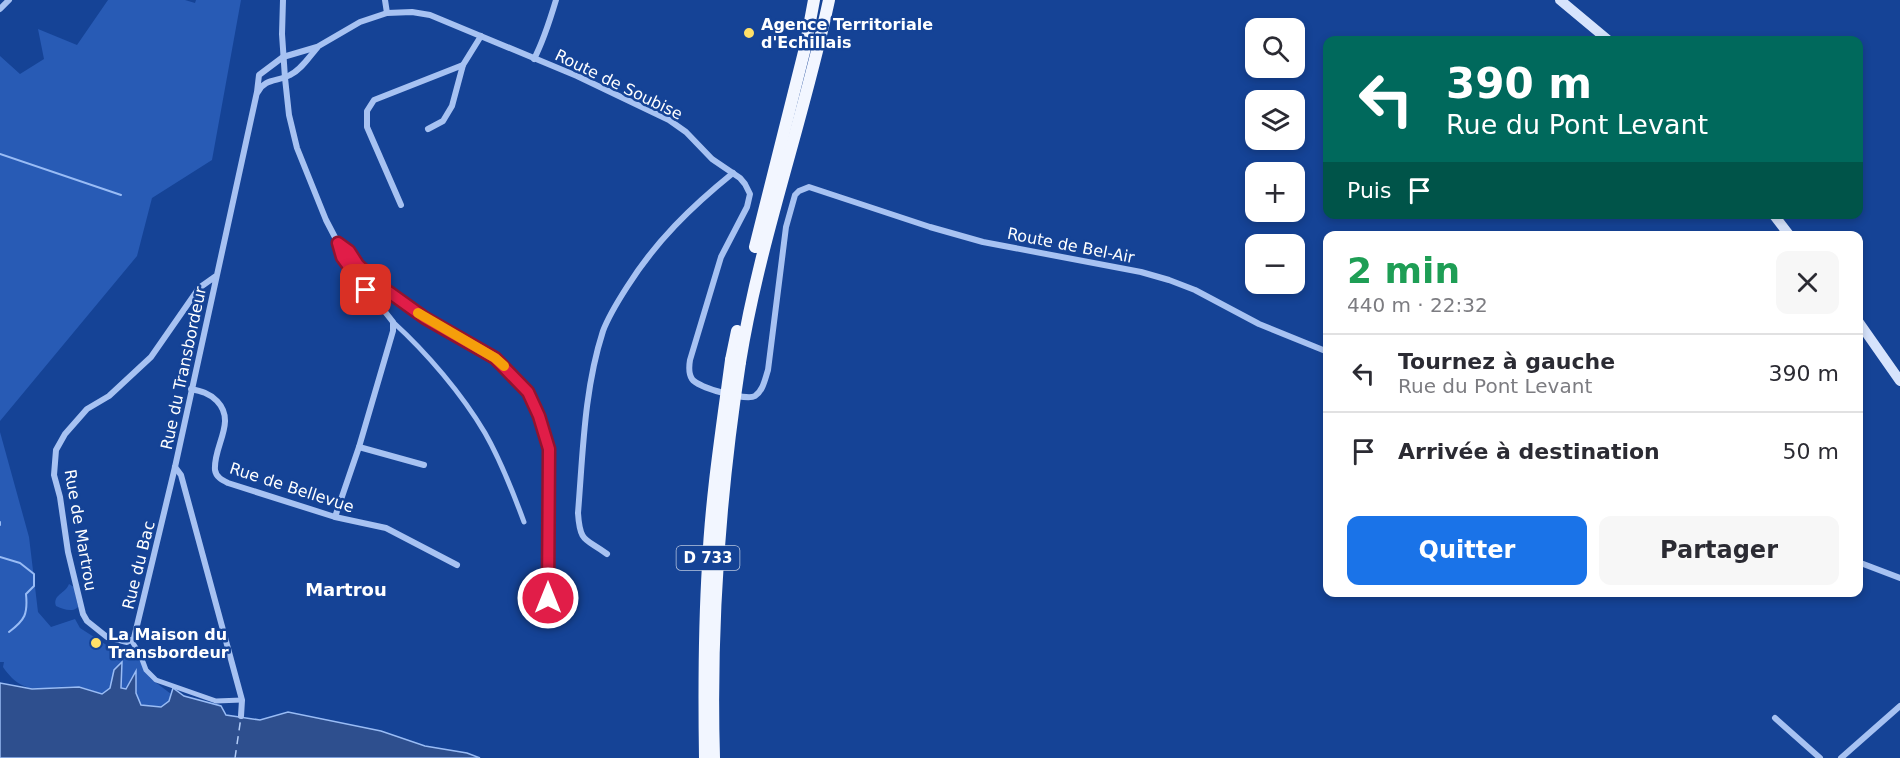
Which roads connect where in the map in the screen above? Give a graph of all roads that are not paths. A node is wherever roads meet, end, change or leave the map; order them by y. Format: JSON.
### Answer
{"nodes":[{"id":1,"x":9,"y":0,"type":"edge"},
{"id":2,"x":283,"y":0,"type":"edge"},
{"id":3,"x":386,"y":0,"type":"edge"},
{"id":4,"x":556,"y":0,"type":"edge"},
{"id":5,"x":814,"y":0,"type":"edge"},
{"id":6,"x":829,"y":0,"type":"edge"},
{"id":7,"x":1560,"y":0,"type":"edge"},
{"id":8,"x":0,"y":9,"type":"edge"},
{"id":9,"x":387,"y":13,"type":"junction"},
{"id":10,"x":481,"y":36,"type":"junction"},
{"id":11,"x":1603,"y":36,"type":"edge"},
{"id":12,"x":317,"y":47,"type":"junction"},
{"id":13,"x":283,"y":57,"type":"junction"},
{"id":14,"x":534,"y":59,"type":"junction"},
{"id":15,"x":463,"y":65,"type":"junction"},
{"id":16,"x":285,"y":78,"type":"junction"},
{"id":17,"x":257,"y":92,"type":"junction"},
{"id":18,"x":428,"y":129,"type":"dead end"},
{"id":19,"x":733,"y":173,"type":"junction"},
{"id":20,"x":802,"y":188,"type":"joint"},
{"id":21,"x":401,"y":205,"type":"dead end"},
{"id":22,"x":1777,"y":219,"type":"edge"},
{"id":23,"x":1786,"y":231,"type":"edge"},
{"id":24,"x":338,"y":243,"type":"junction"},
{"id":25,"x":216,"y":276,"type":"junction"},
{"id":26,"x":393,"y":322,"type":"junction"},
{"id":27,"x":1863,"y":328,"type":"edge"},
{"id":28,"x":1323,"y":350,"type":"edge"},
{"id":29,"x":736,"y":361,"type":"junction"},
{"id":30,"x":1900,"y":381,"type":"edge"},
{"id":31,"x":191,"y":389,"type":"junction"},
{"id":32,"x":359,"y":447,"type":"junction"},
{"id":33,"x":424,"y":465,"type":"dead end"},
{"id":34,"x":175,"y":467,"type":"junction"},
{"id":35,"x":334,"y":517,"type":"junction"},
{"id":36,"x":524,"y":522,"type":"dead end"},
{"id":37,"x":607,"y":555,"type":"dead end"},
{"id":38,"x":1863,"y":564,"type":"edge"},
{"id":39,"x":457,"y":565,"type":"dead end"},
{"id":40,"x":1900,"y":578,"type":"edge"},
{"id":41,"x":548,"y":620,"type":"dead end"},
{"id":42,"x":131,"y":640,"type":"junction"},
{"id":43,"x":242,"y":700,"type":"junction"},
{"id":44,"x":1900,"y":706,"type":"edge"},
{"id":45,"x":241,"y":716,"type":"dead end"},
{"id":46,"x":1775,"y":718,"type":"dead end"},
{"id":47,"x":705,"y":758,"type":"edge"},
{"id":48,"x":714,"y":758,"type":"edge"},
{"id":49,"x":1820,"y":758,"type":"edge"},
{"id":50,"x":1841,"y":758,"type":"edge"}],
"edges":[{"from":1,"to":8,"type":"street"},
{"from":2,"to":13,"type":"street"},
{"from":3,"to":9,"type":"street"},
{"from":4,"to":14,"type":"street"},
{"from":5,"to":29,"type":"main road","number":"D 733"},
{"from":6,"to":29,"type":"main road","number":"D 733"},
{"from":7,"to":11,"type":"main road"},
{"from":9,"to":10,"type":"street","name":"Route de Soubise"},
{"from":9,"to":12,"type":"street","name":"Rue du Transbordeur"},
{"from":10,"to":14,"type":"street","name":"Route de Soubise"},
{"from":10,"to":15,"type":"street"},
{"from":12,"to":13,"type":"street","name":"Rue du Transbordeur"},
{"from":12,"to":16,"type":"street","name":"Rue du Transbordeur"},
{"from":13,"to":16,"type":"street"},
{"from":13,"to":17,"type":"street","name":"Rue du Transbordeur"},
{"from":14,"to":19,"type":"street","name":"Route de Soubise"},
{"from":15,"to":18,"type":"street"},
{"from":15,"to":21,"type":"street"},
{"from":16,"to":17,"type":"street","name":"Rue du Transbordeur"},
{"from":16,"to":24,"type":"street"},
{"from":17,"to":25,"type":"street","name":"Rue du Transbordeur"},
{"from":19,"to":20,"type":"street","name":"Route de Soubise"},
{"from":19,"to":37,"type":"street"},
{"from":20,"to":28,"type":"street","name":"Route de Bel-Air"},
{"from":22,"to":23,"type":"main road"},
{"from":24,"to":26,"type":"street"},
{"from":24,"to":41,"type":"street"},
{"from":25,"to":31,"type":"street","name":"Rue du Transbordeur"},
{"from":25,"to":42,"type":"street","name":"Rue de Martrou"},
{"from":26,"to":32,"type":"street"},
{"from":26,"to":36,"type":"street"},
{"from":27,"to":30,"type":"main road"},
{"from":29,"to":47,"type":"main road","number":"D 733","bridge":true},
{"from":29,"to":48,"type":"main road","number":"D 733","bridge":true},
{"from":31,"to":34,"type":"street","name":"Rue du Transbordeur"},
{"from":31,"to":35,"type":"street","name":"Rue de Bellevue"},
{"from":32,"to":33,"type":"street"},
{"from":32,"to":35,"type":"street"},
{"from":34,"to":42,"type":"street","name":"Rue du Bac"},
{"from":34,"to":43,"type":"street","name":"Rue du Transbordeur"},
{"from":35,"to":39,"type":"street","name":"Rue de Bellevue"},
{"from":38,"to":40,"type":"street"},
{"from":42,"to":43,"type":"street"},
{"from":43,"to":45,"type":"street","name":"Rue du Transbordeur"},
{"from":44,"to":50,"type":"street"},
{"from":46,"to":49,"type":"street"}]}
